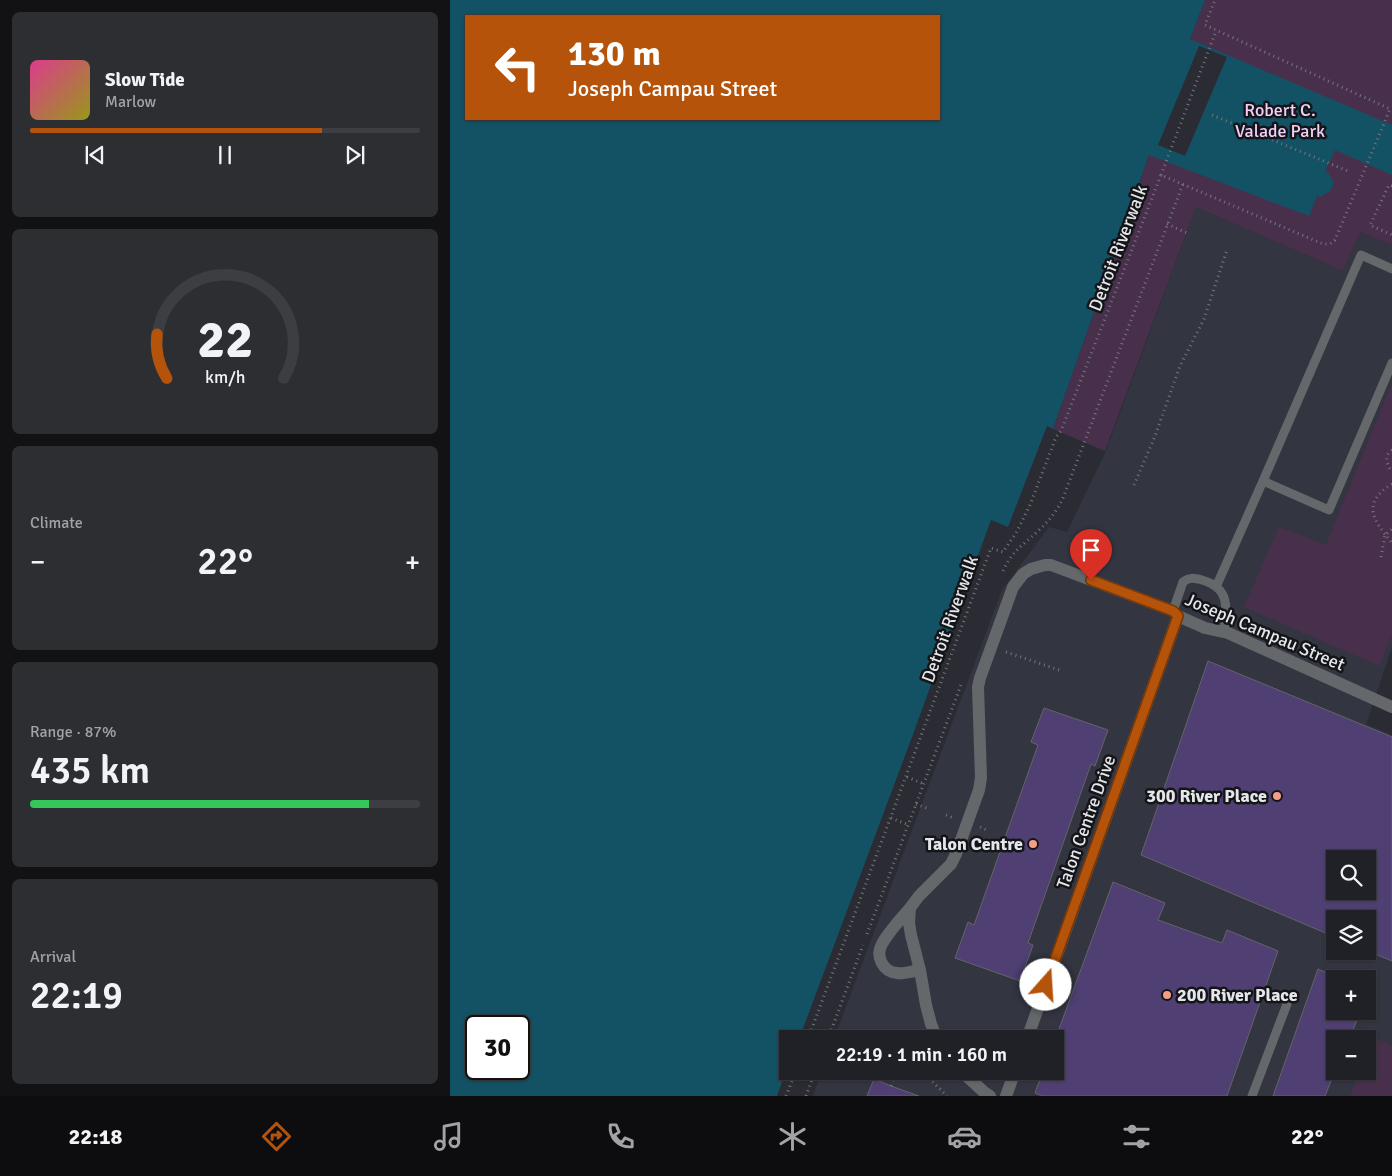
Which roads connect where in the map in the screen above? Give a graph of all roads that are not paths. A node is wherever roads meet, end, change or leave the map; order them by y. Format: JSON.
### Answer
{"nodes":[{"id":1,"x":1392,"y":269,"type":"edge"},
{"id":2,"x":1392,"y":363,"type":"edge"},
{"id":3,"x":1263,"y":481,"type":"junction"},
{"id":4,"x":1216,"y":587,"type":"junction"},
{"id":5,"x":1175,"y":614,"type":"junction"},
{"id":6,"x":1224,"y":631,"type":"junction"},
{"id":7,"x":1391,"y":704,"type":"edge"},
{"id":8,"x":910,"y":908,"type":"junction"},
{"id":9,"x":920,"y":970,"type":"junction"},
{"id":10,"x":1290,"y":996,"type":"dead end"},
{"id":11,"x":933,"y":1030,"type":"edge"},
{"id":12,"x":1030,"y":1030,"type":"edge"},
{"id":13,"x":971,"y":1080,"type":"edge"},
{"id":14,"x":1012,"y":1080,"type":"edge"},
{"id":15,"x":990,"y":1096,"type":"edge"},
{"id":16,"x":1006,"y":1096,"type":"edge"},
{"id":17,"x":1252,"y":1096,"type":"edge"}],
"edges":[{"from":1,"to":3,"type":"lane"},
{"from":2,"to":3,"type":"lane"},
{"from":3,"to":4,"type":"lane"},
{"from":4,"to":5,"type":"lane"},
{"from":4,"to":6,"type":"lane"},
{"from":5,"to":6,"type":"street","name":"Joseph Campau Street"},
{"from":5,"to":8,"type":"street","name":"Joseph Campau Street"},
{"from":5,"to":12,"type":"street","name":"Talon Centre Drive"},
{"from":6,"to":7,"type":"street","name":"Joseph Campau Street"},
{"from":8,"to":9,"type":"street"},
{"from":8,"to":9,"type":"street"},
{"from":9,"to":11,"type":"street"},
{"from":10,"to":17,"type":"lane"},
{"from":13,"to":15,"type":"street"},
{"from":14,"to":16,"type":"street"}]}
